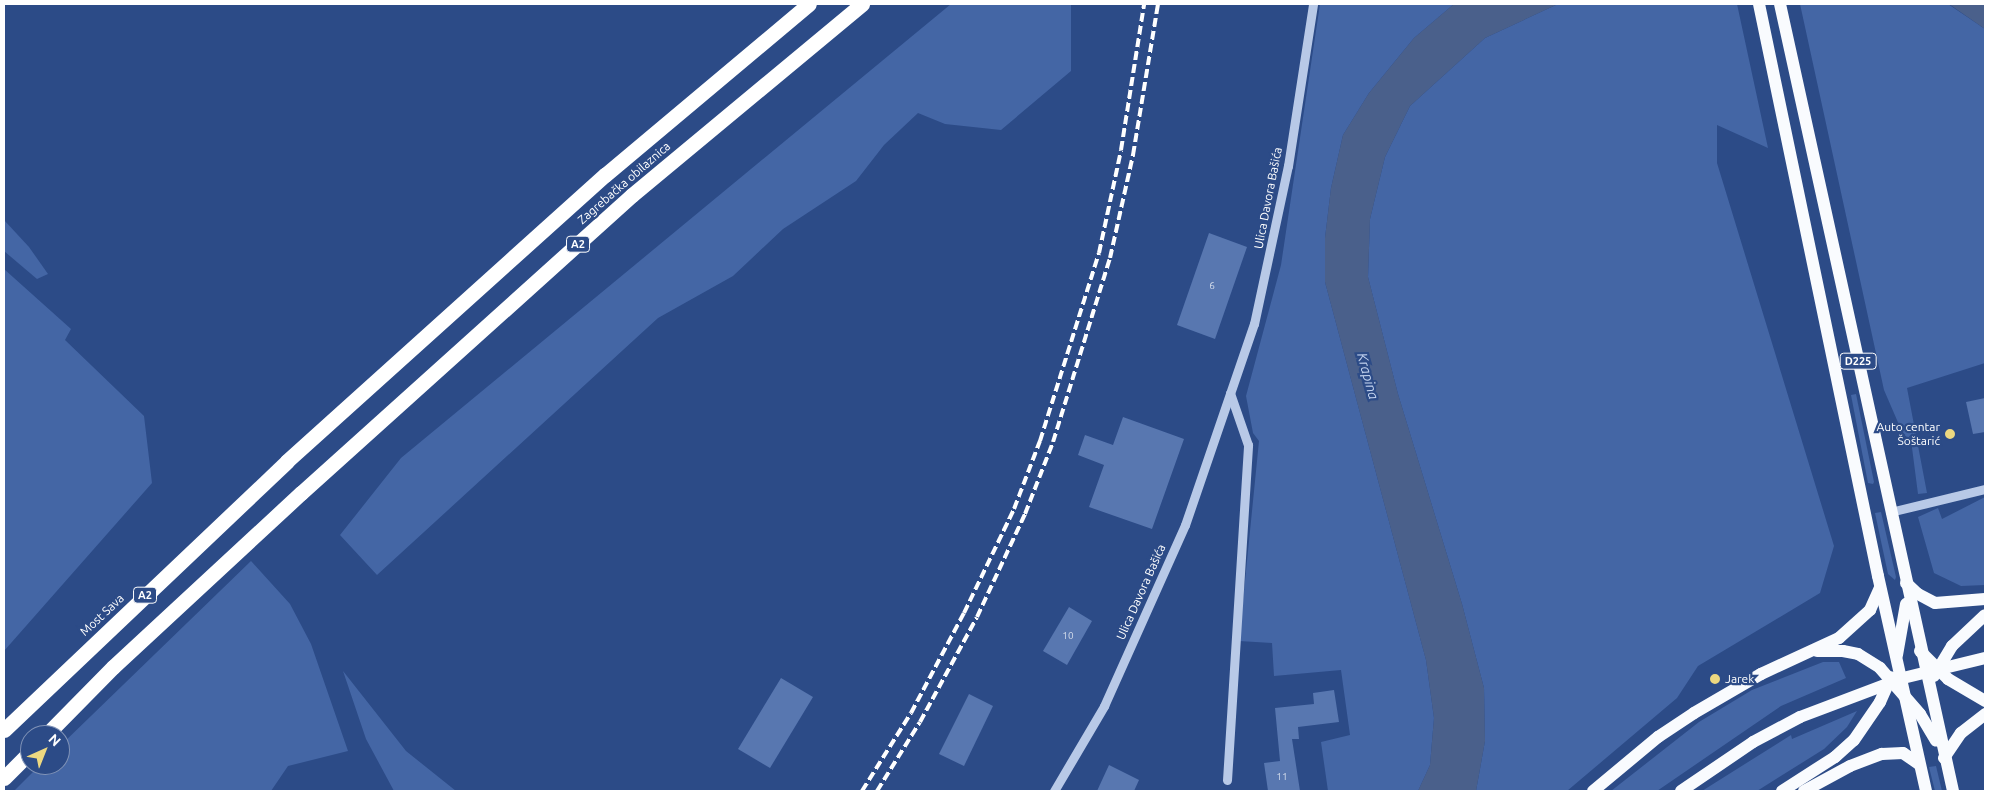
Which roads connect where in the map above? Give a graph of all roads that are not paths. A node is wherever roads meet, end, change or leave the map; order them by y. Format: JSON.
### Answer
{"nodes":[{"id":1,"x":809,"y":4,"type":"edge"},
{"id":2,"x":862,"y":4,"type":"edge"},
{"id":3,"x":1312,"y":4,"type":"edge"},
{"id":4,"x":1759,"y":4,"type":"edge"},
{"id":5,"x":1780,"y":4,"type":"edge"},
{"id":6,"x":1230,"y":393,"type":"junction"},
{"id":7,"x":287,"y":461,"type":"joint"},
{"id":8,"x":1985,"y":489,"type":"edge"},
{"id":9,"x":1890,"y":512,"type":"junction"},
{"id":10,"x":1907,"y":587,"type":"junction"},
{"id":11,"x":1880,"y":588,"type":"junction"},
{"id":12,"x":1985,"y":599,"type":"edge"},
{"id":13,"x":1985,"y":615,"type":"edge"},
{"id":14,"x":1903,"y":629,"type":"junction"},
{"id":15,"x":1815,"y":652,"type":"junction"},
{"id":16,"x":1921,"y":653,"type":"junction"},
{"id":17,"x":1985,"y":658,"type":"edge"},
{"id":18,"x":1896,"y":660,"type":"junction"},
{"id":19,"x":1937,"y":669,"type":"junction"},
{"id":20,"x":1891,"y":678,"type":"junction"},
{"id":21,"x":1929,"y":688,"type":"junction"},
{"id":22,"x":1903,"y":694,"type":"junction"},
{"id":23,"x":1985,"y":701,"type":"edge"},
{"id":24,"x":1920,"y":714,"type":"junction"},
{"id":25,"x":1985,"y":714,"type":"edge"},
{"id":26,"x":56,"y":725,"type":"edge"},
{"id":27,"x":4,"y":730,"type":"edge"},
{"id":28,"x":1915,"y":746,"type":"junction"},
{"id":29,"x":1944,"y":758,"type":"junction"},
{"id":30,"x":20,"y":762,"type":"edge"},
{"id":31,"x":1919,"y":764,"type":"junction"},
{"id":32,"x":4,"y":778,"type":"edge"},
{"id":33,"x":1227,"y":780,"type":"dead end"},
{"id":34,"x":1054,"y":791,"type":"edge"},
{"id":35,"x":1593,"y":791,"type":"edge"},
{"id":36,"x":1681,"y":791,"type":"edge"},
{"id":37,"x":1782,"y":791,"type":"edge"},
{"id":38,"x":1804,"y":791,"type":"edge"},
{"id":39,"x":1926,"y":791,"type":"edge"},
{"id":40,"x":1953,"y":791,"type":"edge"}],
"edges":[{"from":1,"to":7,"type":"highway","name":"Zagrebačka obilaznica","number":"A2"},
{"from":2,"to":26,"type":"highway","name":"Zagrebačka obilaznica","number":"A2"},
{"from":3,"to":6,"type":"street","name":"Ulica Davora Bašića"},
{"from":4,"to":11,"type":"main road","number":"D225"},
{"from":5,"to":9,"type":"main road","number":"D225"},
{"from":6,"to":33,"type":"street"},
{"from":6,"to":34,"type":"street","name":"Ulica Davora Bašića"},
{"from":7,"to":27,"type":"highway","name":"Most Sava","number":"A2"},
{"from":8,"to":9,"type":"street"},
{"from":9,"to":10,"type":"main road","number":"D225"},
{"from":10,"to":12,"type":"main road"},
{"from":10,"to":14,"type":"main road"},
{"from":10,"to":16,"type":"main road"},
{"from":11,"to":14,"type":"main road","number":"D225"},
{"from":11,"to":15,"type":"main road"},
{"from":11,"to":18,"type":"main road"},
{"from":13,"to":19,"type":"main road"},
{"from":14,"to":16,"type":"main road","number":"D225"},
{"from":14,"to":18,"type":"main road"},
{"from":15,"to":20,"type":"main road"},
{"from":15,"to":35,"type":"main road"},
{"from":16,"to":19,"type":"main road","number":"D225"},
{"from":16,"to":21,"type":"main road"},
{"from":17,"to":36,"type":"main road","bridge":true},
{"from":18,"to":20,"type":"main road"},
{"from":18,"to":22,"type":"main road"},
{"from":19,"to":21,"type":"main road"},
{"from":19,"to":23,"type":"main road","number":"D225"},
{"from":20,"to":22,"type":"main road"},
{"from":20,"to":37,"type":"main road"},
{"from":21,"to":24,"type":"main road"},
{"from":21,"to":29,"type":"main road"},
{"from":22,"to":24,"type":"main road"},
{"from":22,"to":28,"type":"main road"},
{"from":24,"to":28,"type":"main road"},
{"from":24,"to":29,"type":"main road"},
{"from":25,"to":29,"type":"main road"},
{"from":28,"to":31,"type":"main road"},
{"from":29,"to":40,"type":"main road"},
{"from":30,"to":32,"type":"highway"},
{"from":31,"to":38,"type":"main road"},
{"from":31,"to":39,"type":"main road"}]}
